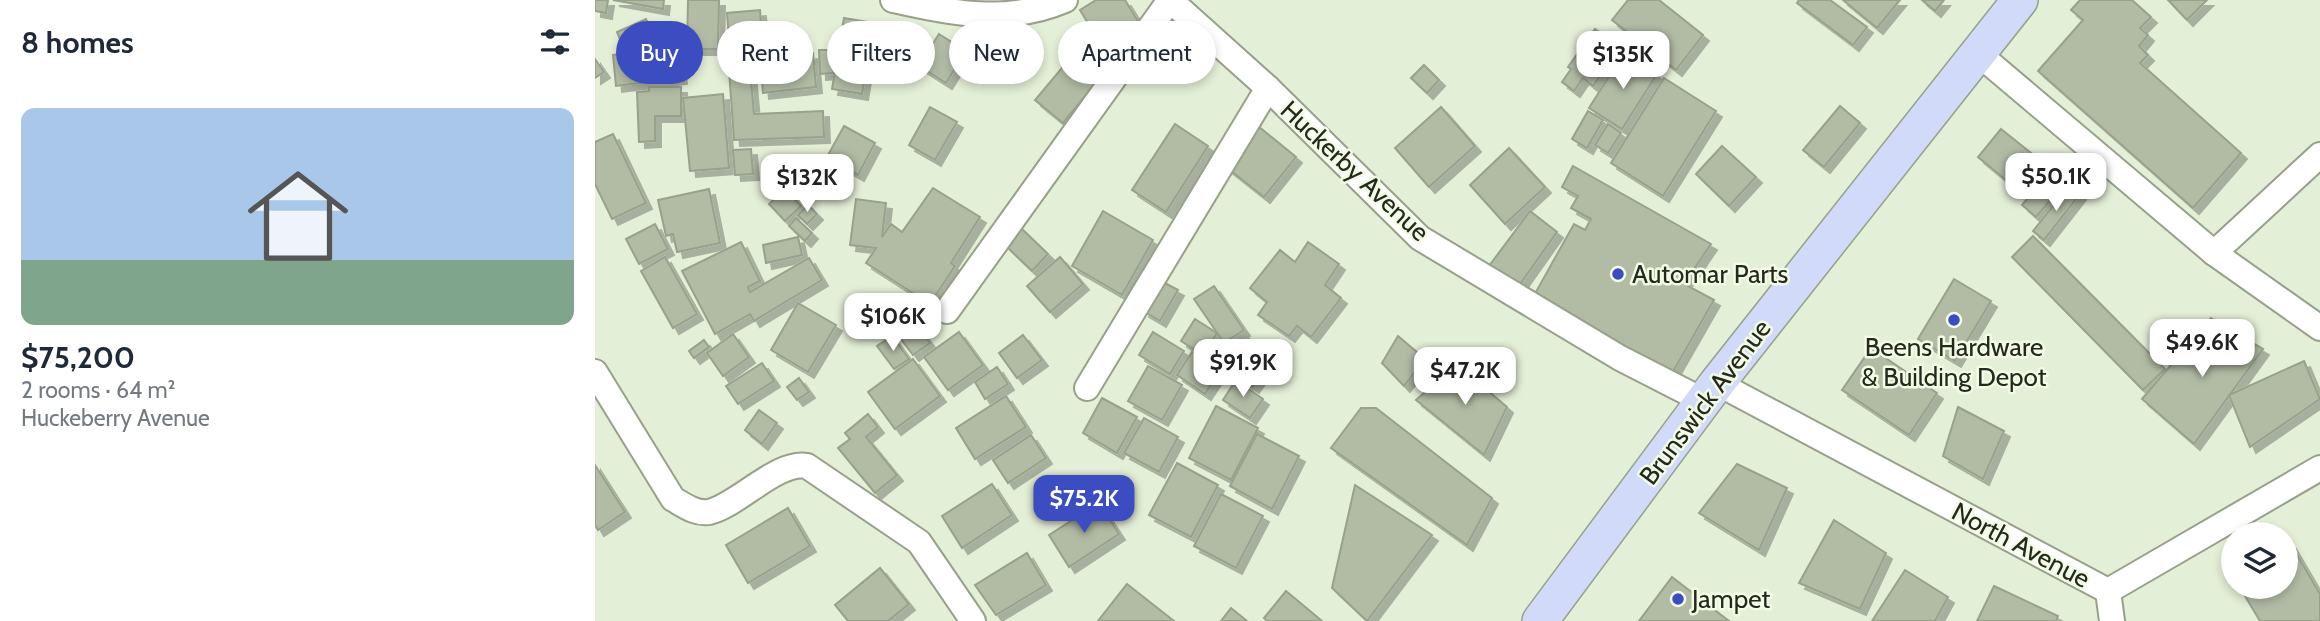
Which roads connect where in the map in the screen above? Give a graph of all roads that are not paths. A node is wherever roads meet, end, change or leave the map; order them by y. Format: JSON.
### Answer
{"nodes":[{"id":1,"x":893,"y":0,"type":"edge"},
{"id":2,"x":1065,"y":0,"type":"edge"},
{"id":3,"x":1170,"y":0,"type":"edge"},
{"id":4,"x":2020,"y":0,"type":"edge"},
{"id":5,"x":1980,"y":55,"type":"junction"},
{"id":6,"x":1268,"y":88,"type":"junction"},
{"id":7,"x":2320,"y":155,"type":"edge"},
{"id":8,"x":2214,"y":253,"type":"junction"},
{"id":9,"x":947,"y":311,"type":"dead end"},
{"id":10,"x":2320,"y":328,"type":"edge"},
{"id":11,"x":595,"y":372,"type":"edge"},
{"id":12,"x":1087,"y":388,"type":"dead end"},
{"id":13,"x":1711,"y":392,"type":"junction"},
{"id":14,"x":2320,"y":468,"type":"edge"},
{"id":15,"x":2108,"y":592,"type":"junction"},
{"id":16,"x":973,"y":621,"type":"edge"},
{"id":17,"x":1540,"y":621,"type":"edge"},
{"id":18,"x":2112,"y":621,"type":"edge"}],
"edges":[{"from":1,"to":2,"type":"street"},
{"from":3,"to":6,"type":"street","name":"Huckerby Avenue"},
{"from":3,"to":9,"type":"street"},
{"from":4,"to":5,"type":"main road","name":"Brunswick Avenue"},
{"from":5,"to":8,"type":"street"},
{"from":5,"to":13,"type":"main road","name":"Brunswick Avenue"},
{"from":6,"to":12,"type":"street"},
{"from":6,"to":13,"type":"street","name":"Huckerby Avenue"},
{"from":7,"to":8,"type":"street"},
{"from":8,"to":10,"type":"street"},
{"from":11,"to":16,"type":"street"},
{"from":13,"to":15,"type":"street","name":"North Avenue"},
{"from":13,"to":17,"type":"main road","name":"Brunswick Avenue"},
{"from":14,"to":15,"type":"street","name":"North Avenue"},
{"from":15,"to":18,"type":"street"}]}
